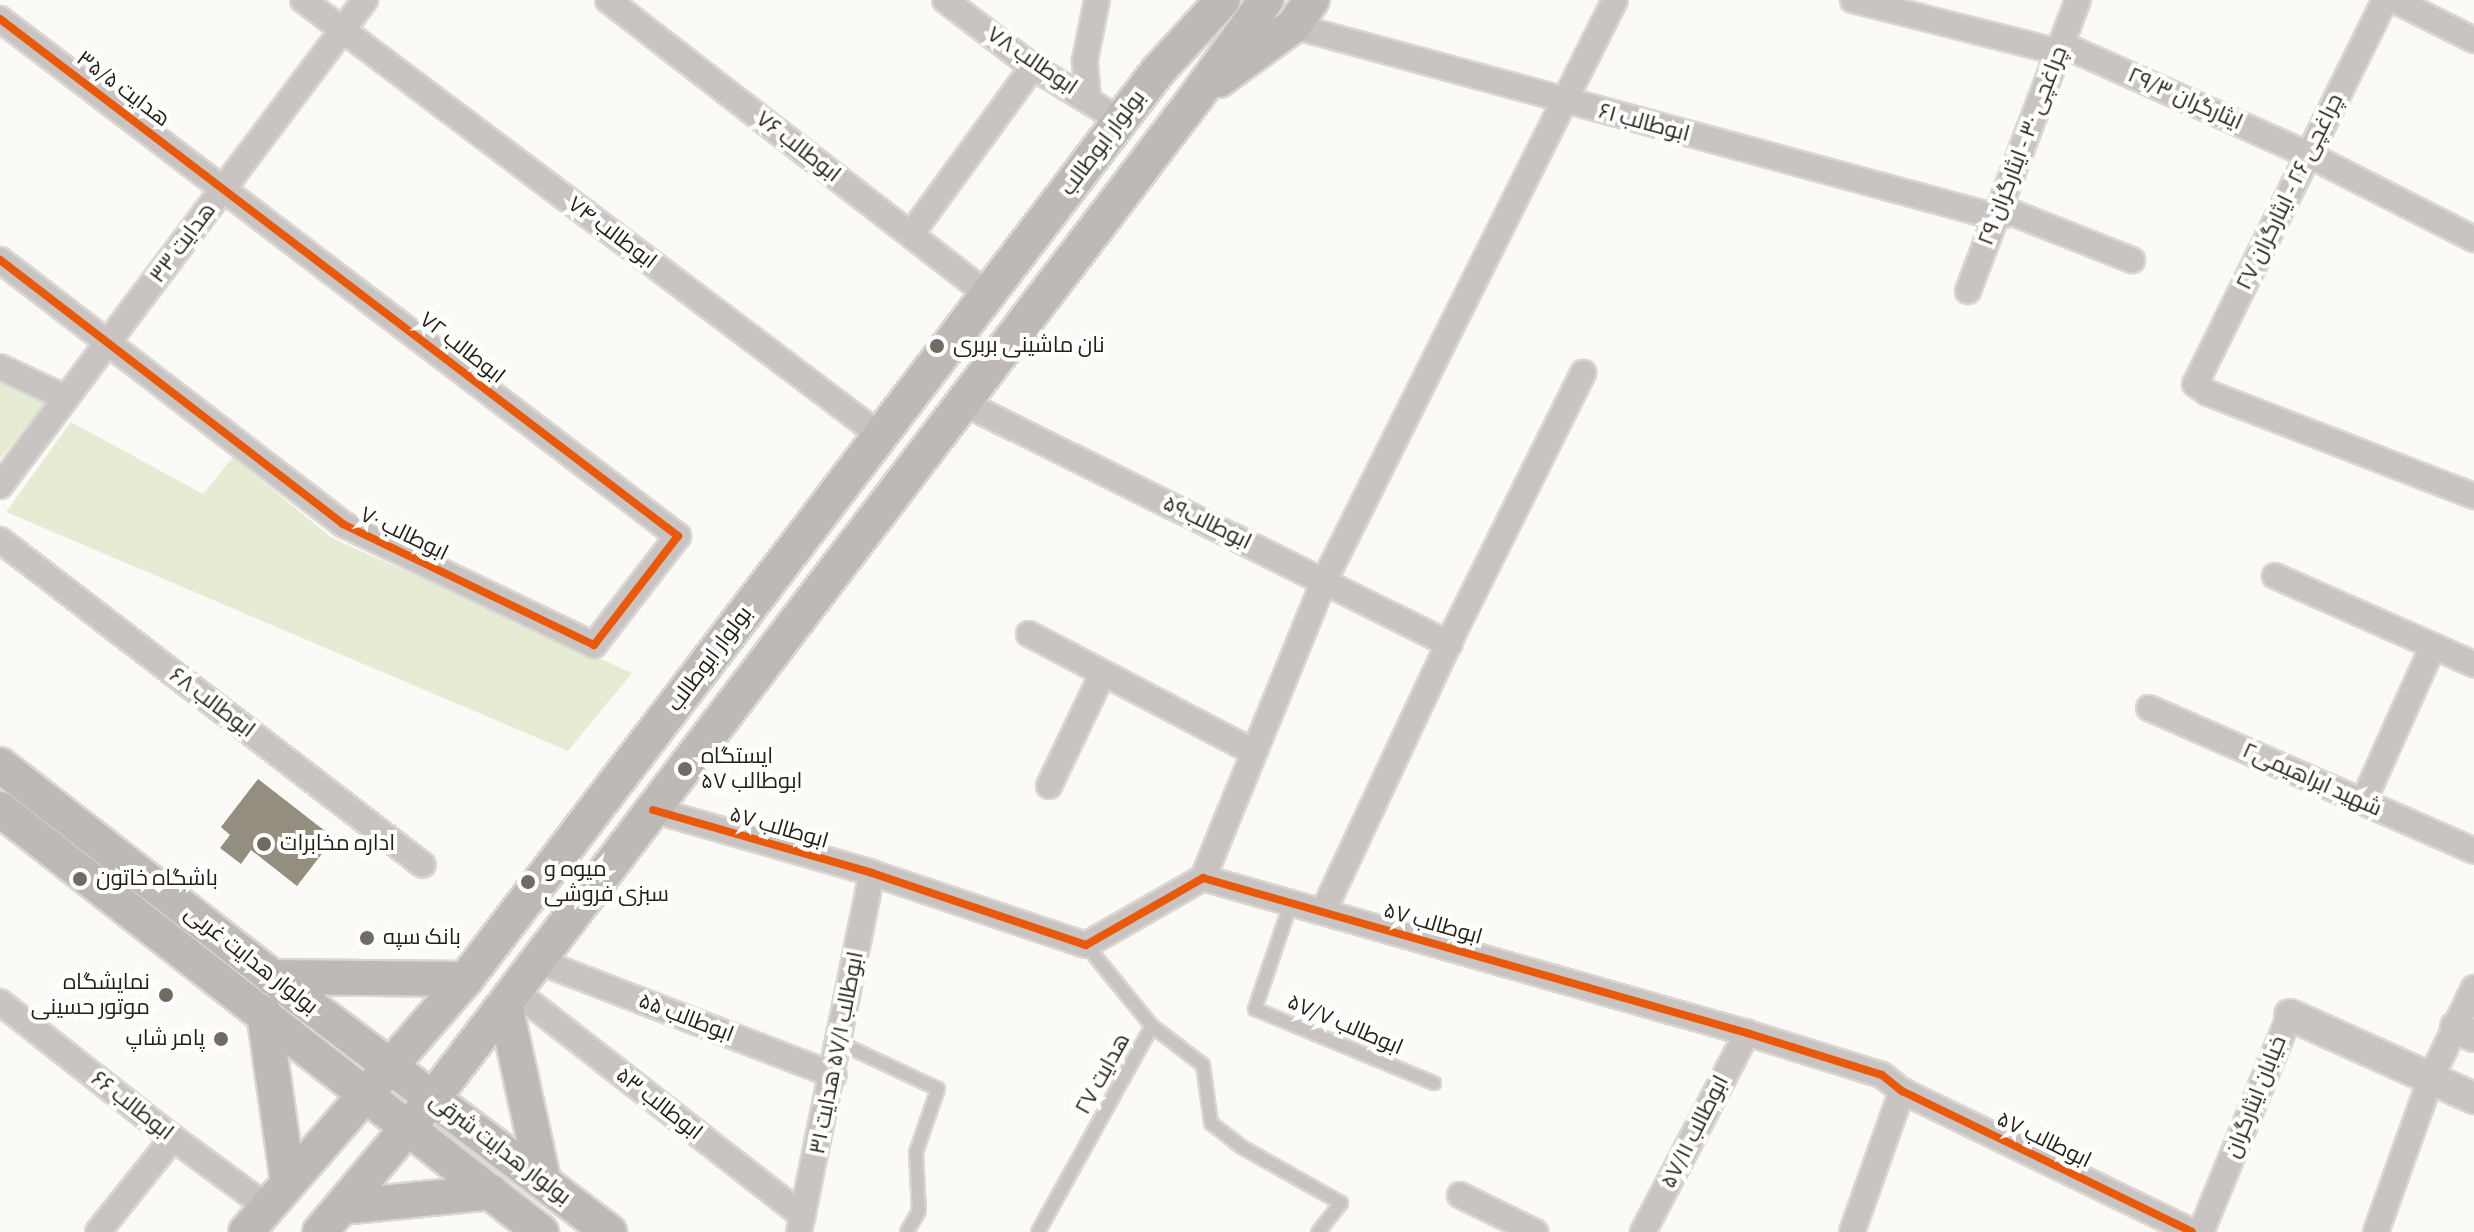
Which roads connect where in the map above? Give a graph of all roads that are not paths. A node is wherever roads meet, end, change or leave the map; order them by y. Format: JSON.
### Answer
{"nodes":[{"id":1,"x":303,"y":0,"type":"edge"},
{"id":2,"x":365,"y":0,"type":"edge"},
{"id":3,"x":608,"y":0,"type":"edge"},
{"id":4,"x":945,"y":0,"type":"edge"},
{"id":5,"x":1097,"y":0,"type":"edge"},
{"id":6,"x":1198,"y":0,"type":"edge"},
{"id":7,"x":1223,"y":0,"type":"edge"},
{"id":8,"x":1266,"y":0,"type":"edge"},
{"id":9,"x":1615,"y":0,"type":"edge"},
{"id":10,"x":1853,"y":0,"type":"edge"},
{"id":11,"x":2078,"y":0,"type":"edge"},
{"id":12,"x":2385,"y":0,"type":"edge"},
{"id":13,"x":2394,"y":0,"type":"edge"},
{"id":14,"x":1303,"y":13,"type":"edge"},
{"id":15,"x":0,"y":19,"type":"edge"},
{"id":16,"x":342,"y":30,"type":"junction"},
{"id":17,"x":2474,"y":40,"type":"edge"},
{"id":18,"x":2060,"y":48,"type":"junction"},
{"id":19,"x":1033,"y":67,"type":"junction"},
{"id":20,"x":1158,"y":71,"type":"junction"},
{"id":21,"x":1196,"y":97,"type":"junction"},
{"id":22,"x":1088,"y":98,"type":"junction"},
{"id":23,"x":1565,"y":102,"type":"junction"},
{"id":24,"x":1121,"y":121,"type":"junction"},
{"id":25,"x":2309,"y":155,"type":"junction"},
{"id":26,"x":224,"y":188,"type":"junction"},
{"id":27,"x":1996,"y":217,"type":"junction"},
{"id":28,"x":911,"y":234,"type":"junction"},
{"id":29,"x":2474,"y":239,"type":"edge"},
{"id":30,"x":0,"y":260,"type":"edge"},
{"id":31,"x":2132,"y":260,"type":"dead end"},
{"id":32,"x":1968,"y":291,"type":"dead end"},
{"id":33,"x":988,"y":295,"type":"junction"},
{"id":34,"x":108,"y":342,"type":"junction"},
{"id":35,"x":0,"y":367,"type":"edge"},
{"id":36,"x":1583,"y":373,"type":"dead end"},
{"id":37,"x":66,"y":398,"type":"junction"},
{"id":38,"x":964,"y":403,"type":"junction"},
{"id":39,"x":881,"y":436,"type":"junction"},
{"id":40,"x":0,"y":486,"type":"edge"},
{"id":41,"x":2474,"y":496,"type":"edge"},
{"id":42,"x":678,"y":536,"type":"joint"},
{"id":43,"x":0,"y":540,"type":"edge"},
{"id":44,"x":2275,"y":576,"type":"dead end"},
{"id":45,"x":1324,"y":581,"type":"junction"},
{"id":46,"x":731,"y":631,"type":"junction"},
{"id":47,"x":1029,"y":634,"type":"dead end"},
{"id":48,"x":1449,"y":644,"type":"junction"},
{"id":49,"x":2433,"y":646,"type":"junction"},
{"id":50,"x":2474,"y":664,"type":"edge"},
{"id":51,"x":1103,"y":673,"type":"junction"},
{"id":52,"x":732,"y":708,"type":"junction"},
{"id":53,"x":2149,"y":708,"type":"dead end"},
{"id":54,"x":1254,"y":752,"type":"junction"},
{"id":55,"x":0,"y":765,"type":"edge"},
{"id":56,"x":1049,"y":786,"type":"dead end"},
{"id":57,"x":2363,"y":802,"type":"junction"},
{"id":58,"x":0,"y":809,"type":"edge"},
{"id":59,"x":653,"y":810,"type":"junction"},
{"id":60,"x":2474,"y":851,"type":"edge"},
{"id":61,"x":423,"y":865,"type":"dead end"},
{"id":62,"x":872,"y":873,"type":"junction"},
{"id":63,"x":1203,"y":878,"type":"junction"},
{"id":64,"x":1291,"y":903,"type":"junction"},
{"id":65,"x":1323,"y":912,"type":"junction"},
{"id":66,"x":1086,"y":945,"type":"junction"},
{"id":67,"x":538,"y":961,"type":"junction"},
{"id":68,"x":272,"y":977,"type":"junction"},
{"id":69,"x":466,"y":979,"type":"junction"},
{"id":70,"x":2474,"y":988,"type":"edge"},
{"id":71,"x":510,"y":998,"type":"junction"},
{"id":72,"x":0,"y":1002,"type":"edge"},
{"id":73,"x":264,"y":1013,"type":"junction"},
{"id":74,"x":2290,"y":1015,"type":"joint"},
{"id":75,"x":1152,"y":1026,"type":"junction"},
{"id":76,"x":2465,"y":1031,"type":"edge"},
{"id":77,"x":1747,"y":1033,"type":"junction"},
{"id":78,"x":840,"y":1043,"type":"junction"},
{"id":79,"x":390,"y":1066,"type":"junction"},
{"id":80,"x":834,"y":1075,"type":"junction"},
{"id":81,"x":2431,"y":1078,"type":"junction"},
{"id":82,"x":1434,"y":1083,"type":"dead end"},
{"id":83,"x":1902,"y":1091,"type":"junction"},
{"id":84,"x":366,"y":1093,"type":"junction"},
{"id":85,"x":433,"y":1098,"type":"junction"},
{"id":86,"x":2474,"y":1098,"type":"edge"},
{"id":87,"x":409,"y":1127,"type":"junction"},
{"id":88,"x":173,"y":1138,"type":"junction"},
{"id":89,"x":543,"y":1180,"type":"junction"},
{"id":90,"x":491,"y":1192,"type":"junction"},
{"id":91,"x":1460,"y":1195,"type":"dead end"},
{"id":92,"x":267,"y":1207,"type":"edge"},
{"id":93,"x":331,"y":1220,"type":"edge"},
{"id":94,"x":801,"y":1224,"type":"edge"},
{"id":95,"x":2187,"y":1230,"type":"edge"},
{"id":96,"x":98,"y":1232,"type":"edge"},
{"id":97,"x":541,"y":1232,"type":"edge"},
{"id":98,"x":609,"y":1232,"type":"edge"},
{"id":99,"x":907,"y":1232,"type":"edge"},
{"id":100,"x":1038,"y":1232,"type":"edge"},
{"id":101,"x":1318,"y":1232,"type":"edge"},
{"id":102,"x":1535,"y":1232,"type":"edge"},
{"id":103,"x":1643,"y":1232,"type":"edge"},
{"id":104,"x":1853,"y":1232,"type":"edge"},
{"id":105,"x":2376,"y":1232,"type":"edge"}],
"edges":[{"from":1,"to":16,"type":"street","name":"ابوطالب ۷۴"},
{"from":2,"to":16,"type":"street","name":"هدایت ۳۳"},
{"from":3,"to":28,"type":"street","name":"ابوطالب ۷۶"},
{"from":4,"to":19,"type":"street","name":"ابوطالب ۷۸"},
{"from":5,"to":22,"type":"street"},
{"from":6,"to":20,"type":"main road"},
{"from":7,"to":20,"type":"main road"},
{"from":8,"to":21,"type":"main road"},
{"from":9,"to":23,"type":"street"},
{"from":10,"to":18,"type":"street","name":"ایثارگران ۲۹/۳"},
{"from":11,"to":18,"type":"street","name":"چراغچی ۳۰ - ایثارگران ۲۹"},
{"from":12,"to":25,"type":"street","name":"چراغچی ۲۶ - ایثارگران ۲۷"},
{"from":13,"to":17,"type":"street"},
{"from":14,"to":21,"type":"main road"},
{"from":14,"to":23,"type":"street","name":"ابوطالب ۶۱"},
{"from":15,"to":26,"type":"street","name":"هدایت ۳۵/۵"},
{"from":16,"to":26,"type":"street","name":"هدایت ۳۳"},
{"from":16,"to":39,"type":"street","name":"ابوطالب ۷۴"},
{"from":18,"to":25,"type":"street","name":"ایثارگران ۲۹/۳"},
{"from":18,"to":27,"type":"street","name":"چراغچی ۳۰ - ایثارگران ۲۹"},
{"from":19,"to":22,"type":"street","name":"ابوطالب ۷۸"},
{"from":19,"to":28,"type":"street"},
{"from":20,"to":24,"type":"main road","name":"بولوار ابوطالب"},
{"from":21,"to":38,"type":"main road"},
{"from":22,"to":24,"type":"street","name":"ابوطالب ۷۸"},
{"from":23,"to":27,"type":"street","name":"ابوطالب ۶۱"},
{"from":23,"to":45,"type":"street"},
{"from":24,"to":33,"type":"main road","name":"بولوار ابوطالب"},
{"from":25,"to":29,"type":"street","name":"ایثارگران ۲۹/۳"},
{"from":25,"to":41,"type":"street","name":"چراغچی ۲۶ - ایثارگران ۲۷"},
{"from":26,"to":34,"type":"street","name":"هدایت ۳۳"},
{"from":26,"to":42,"type":"street","name":"ابوطالب ۷۲"},
{"from":27,"to":31,"type":"street","name":"ابوطالب ۶۱"},
{"from":27,"to":32,"type":"street","name":"چراغچی ۳۰ - ایثارگران ۲۹"},
{"from":28,"to":33,"type":"street","name":"ابوطالب ۷۶"},
{"from":30,"to":34,"type":"street"},
{"from":33,"to":39,"type":"main road","name":"بولوار ابوطالب"},
{"from":34,"to":37,"type":"street","name":"هدایت ۳۳"},
{"from":34,"to":42,"type":"street","name":"ابوطالب ۷۰"},
{"from":35,"to":37,"type":"street"},
{"from":36,"to":48,"type":"street"},
{"from":37,"to":40,"type":"street","name":"هدایت ۳۳"},
{"from":38,"to":45,"type":"street","name":"ابوطالب۵۹"},
{"from":38,"to":52,"type":"main road"},
{"from":39,"to":46,"type":"main road","name":"بولوار ابوطالب"},
{"from":43,"to":61,"type":"street","name":"ابوطالب ۶۸"},
{"from":44,"to":49,"type":"street"},
{"from":45,"to":48,"type":"street","name":"ابوطالب۵۹"},
{"from":45,"to":54,"type":"street"},
{"from":46,"to":52,"type":"main road"},
{"from":46,"to":69,"type":"main road","name":"بولوار ابوطالب"},
{"from":47,"to":51,"type":"street"},
{"from":48,"to":65,"type":"street"},
{"from":49,"to":50,"type":"street"},
{"from":49,"to":57,"type":"street"},
{"from":51,"to":54,"type":"street"},
{"from":51,"to":56,"type":"street"},
{"from":52,"to":59,"type":"main road"},
{"from":53,"to":57,"type":"street","name":"شهید ابراهیمی۲"},
{"from":54,"to":63,"type":"street"},
{"from":55,"to":68,"type":"main road","name":"بولوار هدایت غربی"},
{"from":57,"to":60,"type":"street","name":"شهید ابراهیمی۲"},
{"from":58,"to":73,"type":"main road","name":"بولوار هدایت غربی"},
{"from":59,"to":62,"type":"street","name":"ابوطالب ۵۷"},
{"from":59,"to":67,"type":"main road"},
{"from":62,"to":66,"type":"street","name":"ابوطالب ۵۷"},
{"from":62,"to":78,"type":"street","name":"ابوطالب ۵۷/۱ هدایت ۳۱"},
{"from":63,"to":64,"type":"street","name":"ابوطالب ۵۷"},
{"from":63,"to":66,"type":"street"},
{"from":64,"to":65,"type":"street","name":"ابوطالب ۵۷"},
{"from":64,"to":82,"type":"lane","name":"ابوطالب ۵۷/۷"},
{"from":65,"to":77,"type":"street","name":"ابوطالب ۵۷"},
{"from":66,"to":75,"type":"lane","name":"هدایت ۲۷"},
{"from":67,"to":71,"type":"main road"},
{"from":67,"to":80,"type":"street","name":"ابوطالب ۵۵"},
{"from":68,"to":69,"type":"main road"},
{"from":68,"to":79,"type":"main road","name":"بولوار هدایت غربی"},
{"from":69,"to":79,"type":"main road","name":"بولوار ابوطالب"},
{"from":70,"to":76,"type":"street"},
{"from":71,"to":85,"type":"main road"},
{"from":71,"to":89,"type":"main road"},
{"from":71,"to":94,"type":"street","name":"ابوطالب ۵۳"},
{"from":72,"to":88,"type":"street","name":"ابوطالب ۶۶"},
{"from":73,"to":84,"type":"main road","name":"بولوار هدایت غربی"},
{"from":73,"to":92,"type":"main road"},
{"from":74,"to":81,"type":"street","name":"خیابان ایثارگران"},
{"from":74,"to":95,"type":"street","name":"خیابان ایثارگران"},
{"from":75,"to":100,"type":"lane","name":"هدایت ۲۷"},
{"from":75,"to":101,"type":"lane"},
{"from":76,"to":81,"type":"street"},
{"from":77,"to":83,"type":"street","name":"ابوطالب ۵۷"},
{"from":77,"to":103,"type":"street","name":"ابوطالب ۵۷/۱۱"},
{"from":78,"to":80,"type":"street","name":"ابوطالب ۵۷/۱ هدایت ۳۱"},
{"from":78,"to":99,"type":"lane"},
{"from":79,"to":84,"type":"main road","name":"بولوار ابوطالب"},
{"from":79,"to":85,"type":"main road","name":"بولوار هدایت شرقی"},
{"from":80,"to":94,"type":"street","name":"ابوطالب ۵۷/۱ هدایت ۳۱"},
{"from":81,"to":86,"type":"street","name":"خیابان ایثارگران"},
{"from":81,"to":105,"type":"street"},
{"from":83,"to":95,"type":"street","name":"ابوطالب ۵۷"},
{"from":83,"to":104,"type":"street"},
{"from":84,"to":87,"type":"main road","name":"بولوار هدایت شرقی"},
{"from":84,"to":92,"type":"main road","name":"بولوار ابوطالب"},
{"from":85,"to":87,"type":"main road"},
{"from":85,"to":89,"type":"main road","name":"بولوار هدایت شرقی"},
{"from":87,"to":90,"type":"main road","name":"بولوار هدایت شرقی"},
{"from":87,"to":93,"type":"main road"},
{"from":88,"to":92,"type":"street","name":"ابوطالب ۶۶"},
{"from":88,"to":96,"type":"street"},
{"from":89,"to":98,"type":"main road","name":"بولوار هدایت شرقی"},
{"from":90,"to":93,"type":"main road"},
{"from":90,"to":97,"type":"main road","name":"بولوار هدایت شرقی"},
{"from":91,"to":102,"type":"street"}]}
